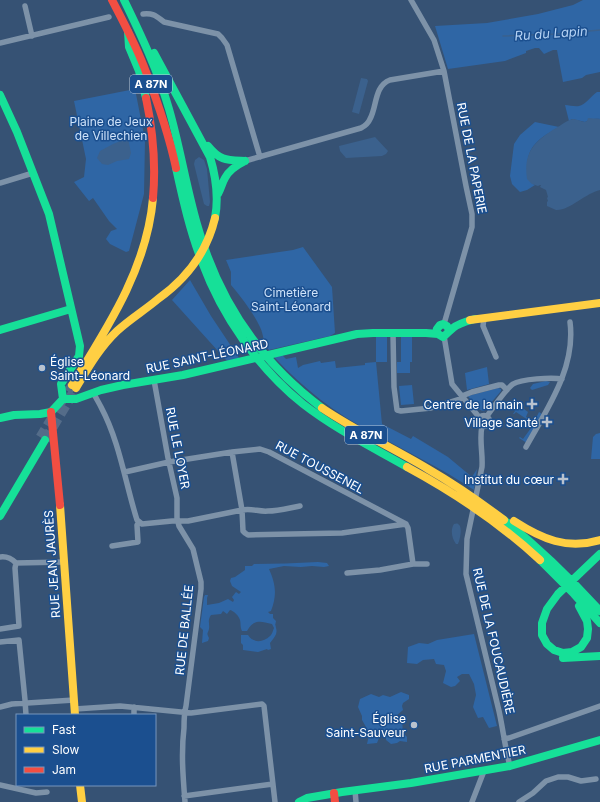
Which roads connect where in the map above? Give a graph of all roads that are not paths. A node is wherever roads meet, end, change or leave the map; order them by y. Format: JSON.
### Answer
{"nodes":[{"id":1,"x":112,"y":0,"type":"edge"},
{"id":2,"x":124,"y":0,"type":"edge"},
{"id":3,"x":411,"y":0,"type":"edge"},
{"id":4,"x":25,"y":6,"type":"dead end"},
{"id":5,"x":143,"y":14,"type":"dead end"},
{"id":6,"x":109,"y":17,"type":"dead end"},
{"id":7,"x":133,"y":19,"type":"junction"},
{"id":8,"x":128,"y":31,"type":"junction"},
{"id":9,"x":32,"y":36,"type":"junction"},
{"id":10,"x":0,"y":43,"type":"edge"},
{"id":11,"x":444,"y":71,"type":"junction"},
{"id":12,"x":1,"y":100,"type":"edge"},
{"id":13,"x":198,"y":135,"type":"junction"},
{"id":14,"x":260,"y":157,"type":"junction"},
{"id":15,"x":244,"y":162,"type":"junction"},
{"id":16,"x":32,"y":173,"type":"junction"},
{"id":17,"x":0,"y":183,"type":"edge"},
{"id":18,"x":217,"y":196,"type":"junction"},
{"id":19,"x":600,"y":303,"type":"edge"},
{"id":20,"x":71,"y":309,"type":"junction"},
{"id":21,"x":480,"y":319,"type":"junction"},
{"id":22,"x":570,"y":322,"type":"dead end"},
{"id":23,"x":0,"y":330,"type":"edge"},
{"id":24,"x":443,"y":330,"type":"junction"},
{"id":25,"x":393,"y":333,"type":"junction"},
{"id":26,"x":255,"y":349,"type":"junction"},
{"id":27,"x":496,"y":357,"type":"dead end"},
{"id":28,"x":265,"y":360,"type":"junction"},
{"id":29,"x":562,"y":378,"type":"junction"},
{"id":30,"x":154,"y":380,"type":"junction"},
{"id":31,"x":507,"y":390,"type":"junction"},
{"id":32,"x":94,"y":394,"type":"junction"},
{"id":33,"x":462,"y":397,"type":"junction"},
{"id":34,"x":62,"y":399,"type":"junction"},
{"id":35,"x":51,"y":412,"type":"junction"},
{"id":36,"x":487,"y":416,"type":"junction"},
{"id":37,"x":479,"y":417,"type":"junction"},
{"id":38,"x":0,"y":418,"type":"edge"},
{"id":39,"x":482,"y":426,"type":"junction"},
{"id":40,"x":526,"y":447,"type":"dead end"},
{"id":41,"x":232,"y":452,"type":"junction"},
{"id":42,"x":169,"y":462,"type":"junction"},
{"id":43,"x":125,"y":472,"type":"junction"},
{"id":44,"x":475,"y":501,"type":"junction"},
{"id":45,"x":0,"y":504,"type":"edge"},
{"id":46,"x":300,"y":506,"type":"dead end"},
{"id":47,"x":242,"y":510,"type":"junction"},
{"id":48,"x":0,"y":516,"type":"edge"},
{"id":49,"x":178,"y":521,"type":"junction"},
{"id":50,"x":139,"y":523,"type":"junction"},
{"id":51,"x":406,"y":524,"type":"junction"},
{"id":52,"x":508,"y":533,"type":"junction"},
{"id":53,"x":600,"y":540,"type":"edge"},
{"id":54,"x":112,"y":546,"type":"dead end"},
{"id":55,"x":600,"y":550,"type":"edge"},
{"id":56,"x":600,"y":554,"type":"edge"},
{"id":57,"x":0,"y":557,"type":"edge"},
{"id":58,"x":64,"y":562,"type":"junction"},
{"id":59,"x":16,"y":563,"type":"junction"},
{"id":60,"x":413,"y":564,"type":"junction"},
{"id":61,"x":428,"y":564,"type":"dead end"},
{"id":62,"x":585,"y":567,"type":"junction"},
{"id":63,"x":347,"y":573,"type":"dead end"},
{"id":64,"x":552,"y":598,"type":"junction"},
{"id":65,"x":600,"y":611,"type":"edge"},
{"id":66,"x":600,"y":623,"type":"edge"},
{"id":67,"x":0,"y":629,"type":"edge"},
{"id":68,"x":0,"y":642,"type":"edge"},
{"id":69,"x":600,"y":656,"type":"edge"},
{"id":70,"x":74,"y":700,"type":"junction"},
{"id":71,"x":26,"y":703,"type":"junction"},
{"id":72,"x":600,"y":706,"type":"edge"},
{"id":73,"x":0,"y":707,"type":"edge"},
{"id":74,"x":134,"y":707,"type":"junction"},
{"id":75,"x":75,"y":712,"type":"edge"},
{"id":76,"x":185,"y":712,"type":"junction"},
{"id":77,"x":26,"y":714,"type":"edge"},
{"id":78,"x":134,"y":714,"type":"edge"},
{"id":79,"x":504,"y":739,"type":"junction"},
{"id":80,"x":600,"y":740,"type":"edge"},
{"id":81,"x":510,"y":766,"type":"junction"},
{"id":82,"x":484,"y":771,"type":"junction"},
{"id":83,"x":596,"y":779,"type":"dead end"},
{"id":84,"x":273,"y":784,"type":"junction"},
{"id":85,"x":0,"y":785,"type":"edge"},
{"id":86,"x":80,"y":786,"type":"edge"},
{"id":87,"x":27,"y":788,"type":"edge"},
{"id":88,"x":47,"y":792,"type":"dead end"},
{"id":89,"x":355,"y":792,"type":"junction"},
{"id":90,"x":335,"y":797,"type":"edge"},
{"id":91,"x":184,"y":799,"type":"edge"},
{"id":92,"x":82,"y":802,"type":"edge"},
{"id":93,"x":275,"y":802,"type":"edge"},
{"id":94,"x":299,"y":802,"type":"edge"},
{"id":95,"x":308,"y":802,"type":"edge"},
{"id":96,"x":356,"y":802,"type":"edge"},
{"id":97,"x":472,"y":802,"type":"edge"},
{"id":98,"x":519,"y":802,"type":"edge"}],
"edges":[{"from":1,"to":8,"type":"main road","number":"A 87N"},
{"from":2,"to":7,"type":"main road","number":"A 87N"},
{"from":3,"to":11,"type":"street","name":"RUE DE LA PAPERIE"},
{"from":4,"to":9,"type":"street"},
{"from":5,"to":14,"type":"street"},
{"from":6,"to":9,"type":"street"},
{"from":7,"to":13,"type":"main road"},
{"from":7,"to":26,"type":"main road","number":"A 87N"},
{"from":8,"to":18,"type":"main road"},
{"from":8,"to":26,"type":"main road","number":"A 87N"},
{"from":9,"to":10,"type":"street"},
{"from":11,"to":14,"type":"street"},
{"from":11,"to":24,"type":"street","name":"RUE DE LA PAPERIE"},
{"from":12,"to":16,"type":"main road"},
{"from":13,"to":15,"type":"main road"},
{"from":13,"to":18,"type":"main road"},
{"from":14,"to":15,"type":"street"},
{"from":15,"to":18,"type":"main road"},
{"from":16,"to":17,"type":"street"},
{"from":16,"to":20,"type":"main road"},
{"from":19,"to":21,"type":"main road","name":"RUE SAINT-LÉONARD"},
{"from":20,"to":23,"type":"main road"},
{"from":20,"to":34,"type":"main road"},
{"from":21,"to":24,"type":"main road","name":"RUE SAINT-LÉONARD"},
{"from":21,"to":27,"type":"street"},
{"from":22,"to":29,"type":"street"},
{"from":24,"to":25,"type":"main road","name":"RUE SAINT-LÉONARD"},
{"from":24,"to":33,"type":"street","name":"RUE DE LA FOUCAUDIÈRE"},
{"from":25,"to":30,"type":"main road","name":"RUE SAINT-LÉONARD"},
{"from":25,"to":33,"type":"street"},
{"from":26,"to":28,"type":"main road","number":"A 87N"},
{"from":28,"to":44,"type":"main road","number":"A 87N"},
{"from":28,"to":44,"type":"main road","number":"A 87N"},
{"from":29,"to":31,"type":"street","name":"RUE DE LA FOUCAUDIÈRE"},
{"from":29,"to":40,"type":"street"},
{"from":30,"to":32,"type":"main road","name":"RUE SAINT-LÉONARD"},
{"from":30,"to":42,"type":"street","name":"RUE LE LOYER"},
{"from":31,"to":33,"type":"street"},
{"from":31,"to":36,"type":"street","name":"RUE DE LA FOUCAUDIÈRE"},
{"from":32,"to":34,"type":"main road","name":"RUE SAINT-LÉONARD"},
{"from":32,"to":43,"type":"street"},
{"from":33,"to":37,"type":"street","name":"RUE DE LA FOUCAUDIÈRE"},
{"from":34,"to":35,"type":"main road"},
{"from":35,"to":38,"type":"main road"},
{"from":35,"to":58,"type":"main road","name":"RUE JEAN JAURÈS"},
{"from":36,"to":37,"type":"street"},
{"from":36,"to":39,"type":"street","name":"RUE DE LA FOUCAUDIÈRE"},
{"from":37,"to":39,"type":"street","name":"RUE DE LA FOUCAUDIÈRE"},
{"from":39,"to":79,"type":"street","name":"RUE DE LA FOUCAUDIÈRE"},
{"from":41,"to":42,"type":"street","name":"RUE TOUSSENEL"},
{"from":41,"to":47,"type":"street"},
{"from":41,"to":51,"type":"street","name":"RUE TOUSSENEL"},
{"from":42,"to":43,"type":"street","name":"RUE TOUSSENEL"},
{"from":42,"to":49,"type":"street","name":"RUE LE LOYER"},
{"from":43,"to":50,"type":"street"},
{"from":44,"to":52,"type":"main road","number":"A 87N"},
{"from":44,"to":53,"type":"main road"},
{"from":44,"to":65,"type":"main road","number":"A 87N"},
{"from":45,"to":48,"type":"main road"},
{"from":46,"to":47,"type":"street"},
{"from":47,"to":49,"type":"street"},
{"from":47,"to":51,"type":"street"},
{"from":49,"to":50,"type":"street"},
{"from":49,"to":76,"type":"street","name":"RUE DE BALLÉE"},
{"from":50,"to":54,"type":"street"},
{"from":51,"to":60,"type":"street"},
{"from":52,"to":64,"type":"main road"},
{"from":52,"to":66,"type":"main road","number":"A 87N"},
{"from":55,"to":62,"type":"main road"},
{"from":56,"to":62,"type":"main road"},
{"from":57,"to":59,"type":"street"},
{"from":58,"to":59,"type":"street"},
{"from":58,"to":70,"type":"main road","name":"RUE JEAN JAURÈS"},
{"from":59,"to":67,"type":"street"},
{"from":60,"to":61,"type":"street"},
{"from":60,"to":63,"type":"street"},
{"from":62,"to":64,"type":"main road"},
{"from":64,"to":69,"type":"main road"},
{"from":68,"to":71,"type":"street"},
{"from":70,"to":71,"type":"street"},
{"from":70,"to":75,"type":"main road","name":"RUE JEAN JAURÈS"},
{"from":71,"to":73,"type":"street"},
{"from":71,"to":77,"type":"street"},
{"from":72,"to":79,"type":"street"},
{"from":74,"to":75,"type":"street"},
{"from":74,"to":76,"type":"street"},
{"from":74,"to":78,"type":"street"},
{"from":76,"to":84,"type":"street"},
{"from":76,"to":91,"type":"street","name":"RUE DE BALLÉE"},
{"from":79,"to":81,"type":"street","name":"RUE DE LA FOUCAUDIÈRE"},
{"from":80,"to":81,"type":"main road","name":"RUE PARMENTIER"},
{"from":81,"to":82,"type":"main road","name":"RUE PARMENTIER"},
{"from":82,"to":89,"type":"main road","name":"RUE PARMENTIER"},
{"from":82,"to":97,"type":"street"},
{"from":83,"to":98,"type":"street"},
{"from":84,"to":91,"type":"street"},
{"from":84,"to":93,"type":"street"},
{"from":85,"to":87,"type":"street"},
{"from":86,"to":92,"type":"main road"},
{"from":87,"to":88,"type":"street"},
{"from":89,"to":90,"type":"main road","name":"RUE PARMENTIER"},
{"from":89,"to":96,"type":"street"},
{"from":90,"to":94,"type":"main road","name":"RUE PARMENTIER"},
{"from":90,"to":95,"type":"main road","name":"RUE PARMENTIER"}]}
